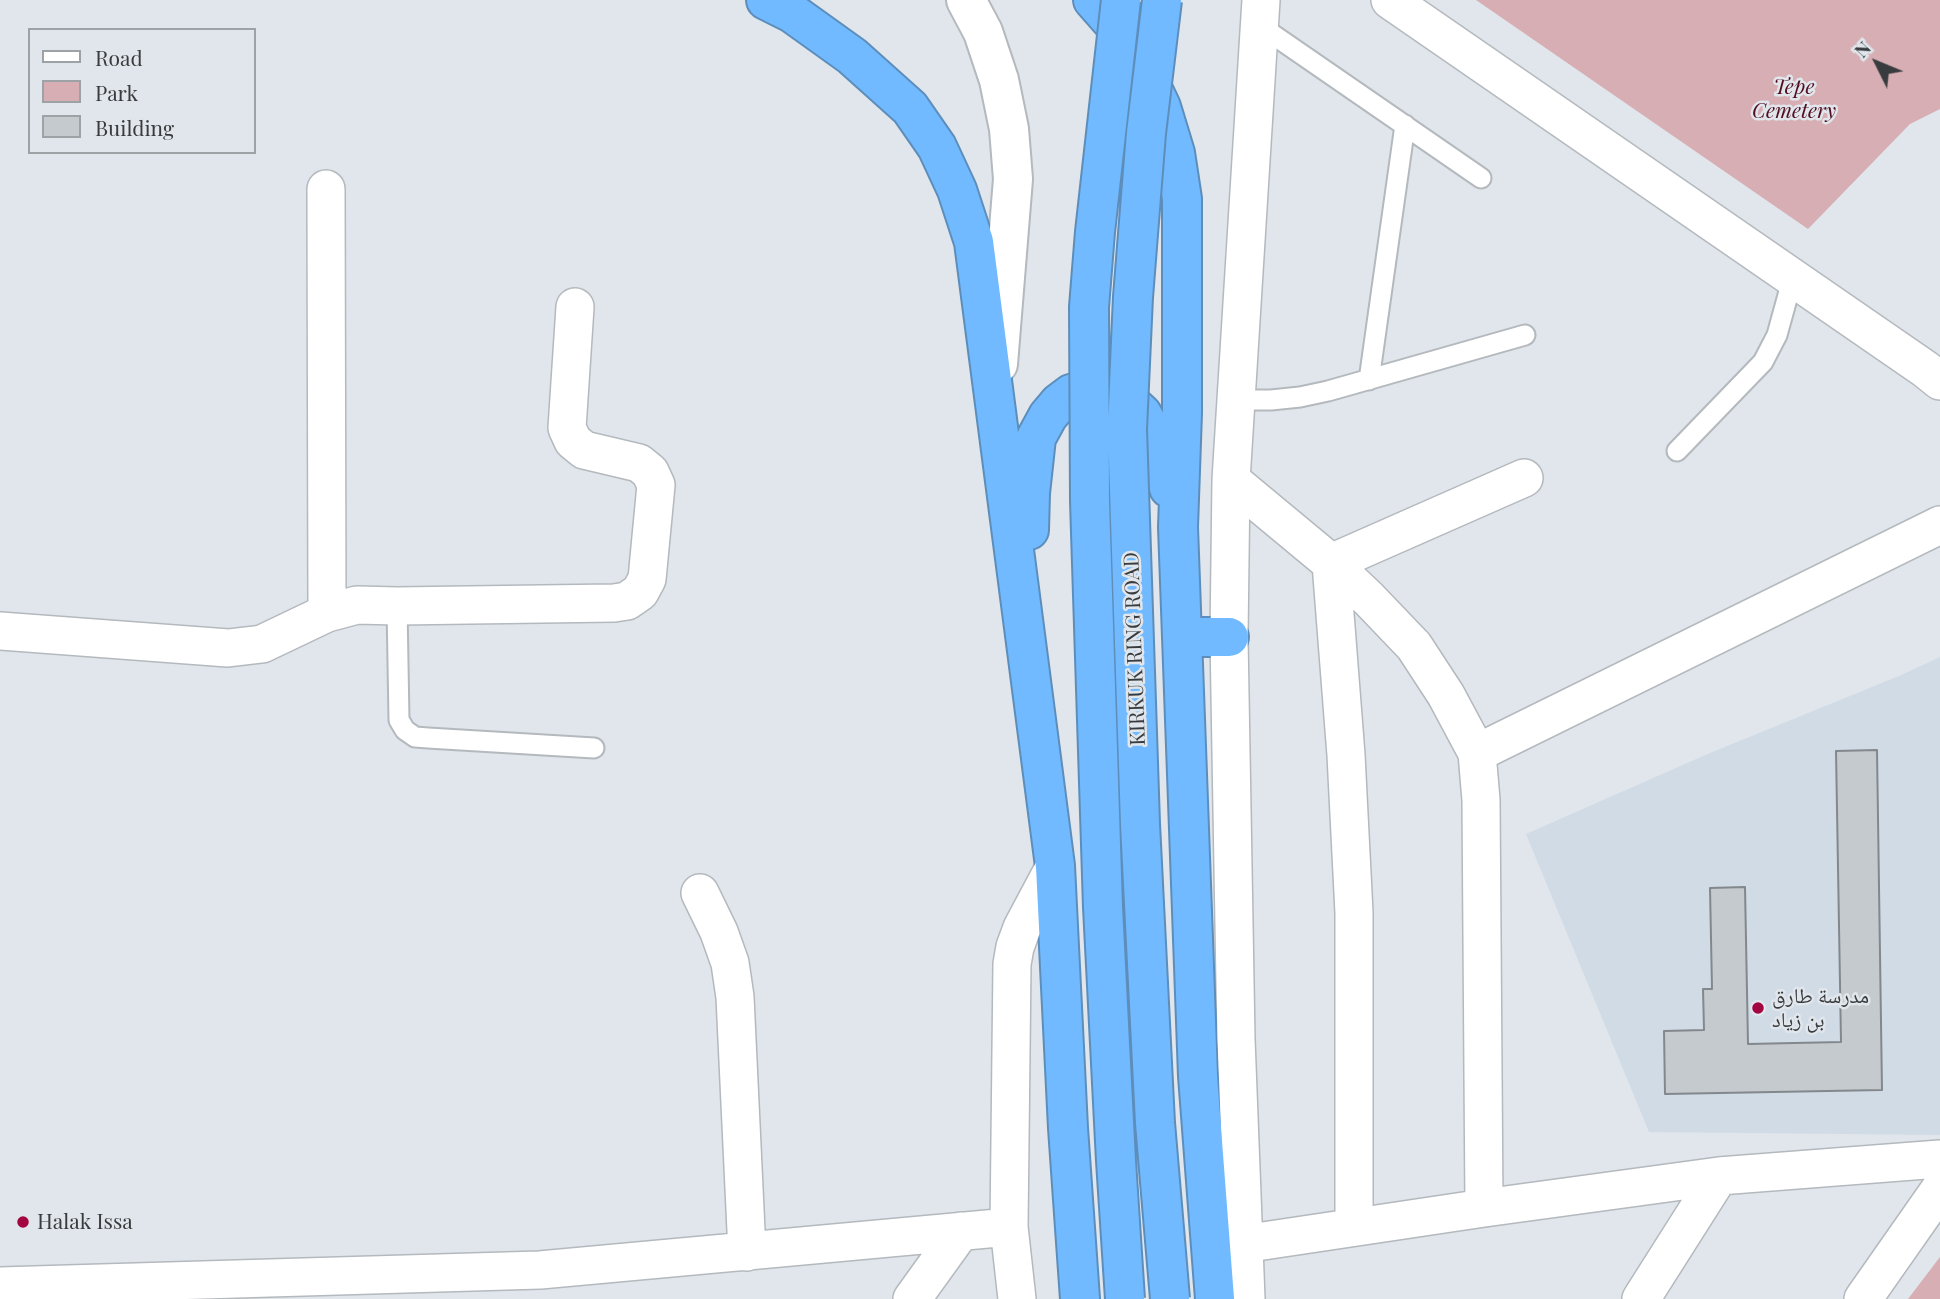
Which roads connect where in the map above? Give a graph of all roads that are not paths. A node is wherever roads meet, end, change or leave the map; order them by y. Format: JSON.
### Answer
{"nodes":[{"id":1,"x":766,"y":0,"type":"edge"},
{"id":2,"x":966,"y":0,"type":"edge"},
{"id":3,"x":1093,"y":0,"type":"edge"},
{"id":4,"x":1121,"y":0,"type":"edge"},
{"id":5,"x":1162,"y":0,"type":"edge"},
{"id":6,"x":1390,"y":0,"type":"edge"},
{"id":7,"x":1260,"y":12,"type":"edge"},
{"id":8,"x":1405,"y":125,"type":"junction"},
{"id":9,"x":1481,"y":178,"type":"dead end"},
{"id":10,"x":326,"y":189,"type":"dead end"},
{"id":11,"x":1793,"y":277,"type":"junction"},
{"id":12,"x":575,"y":307,"type":"dead end"},
{"id":13,"x":1525,"y":335,"type":"dead end"},
{"id":14,"x":1369,"y":380,"type":"junction"},
{"id":15,"x":1940,"y":381,"type":"edge"},
{"id":16,"x":1236,"y":400,"type":"junction"},
{"id":17,"x":995,"y":406,"type":"junction"},
{"id":18,"x":1677,"y":451,"type":"dead end"},
{"id":19,"x":1524,"y":478,"type":"dead end"},
{"id":20,"x":1231,"y":480,"type":"junction"},
{"id":21,"x":1940,"y":525,"type":"edge"},
{"id":22,"x":1178,"y":527,"type":"junction"},
{"id":23,"x":1331,"y":563,"type":"junction"},
{"id":24,"x":397,"y":606,"type":"junction"},
{"id":25,"x":327,"y":613,"type":"junction"},
{"id":26,"x":0,"y":631,"type":"edge"},
{"id":27,"x":1183,"y":637,"type":"junction"},
{"id":28,"x":1229,"y":637,"type":"junction"},
{"id":29,"x":1027,"y":649,"type":"junction"},
{"id":30,"x":594,"y":748,"type":"dead end"},
{"id":31,"x":1477,"y":753,"type":"junction"},
{"id":32,"x":1055,"y":866,"type":"junction"},
{"id":33,"x":699,"y":893,"type":"dead end"},
{"id":34,"x":1940,"y":1159,"type":"edge"},
{"id":35,"x":1719,"y":1176,"type":"junction"},
{"id":36,"x":1940,"y":1189,"type":"edge"},
{"id":37,"x":1484,"y":1208,"type":"junction"},
{"id":38,"x":1009,"y":1227,"type":"junction"},
{"id":39,"x":1354,"y":1227,"type":"junction"},
{"id":40,"x":961,"y":1231,"type":"junction"},
{"id":41,"x":1243,"y":1244,"type":"junction"},
{"id":42,"x":747,"y":1252,"type":"junction"},
{"id":43,"x":530,"y":1284,"type":"edge"},
{"id":44,"x":0,"y":1286,"type":"edge"},
{"id":45,"x":912,"y":1299,"type":"edge"},
{"id":46,"x":1017,"y":1299,"type":"edge"},
{"id":47,"x":1080,"y":1299,"type":"edge"},
{"id":48,"x":1125,"y":1299,"type":"edge"},
{"id":49,"x":1170,"y":1299,"type":"edge"},
{"id":50,"x":1215,"y":1299,"type":"edge"},
{"id":51,"x":1246,"y":1299,"type":"edge"},
{"id":52,"x":1641,"y":1299,"type":"edge"},
{"id":53,"x":1863,"y":1299,"type":"edge"}],
"edges":[{"from":1,"to":17,"type":"highway"},
{"from":2,"to":17,"type":"main road"},
{"from":3,"to":22,"type":"highway"},
{"from":4,"to":48,"type":"highway","name":"KIRKUK RING ROAD","bridge":true},
{"from":5,"to":49,"type":"highway","name":"KIRKUK RING ROAD","bridge":true},
{"from":6,"to":11,"type":"street"},
{"from":7,"to":8,"type":"lane"},
{"from":7,"to":16,"type":"street"},
{"from":8,"to":9,"type":"lane"},
{"from":8,"to":14,"type":"lane"},
{"from":10,"to":25,"type":"street"},
{"from":11,"to":15,"type":"street"},
{"from":11,"to":18,"type":"lane"},
{"from":12,"to":24,"type":"street"},
{"from":13,"to":14,"type":"lane"},
{"from":14,"to":16,"type":"lane"},
{"from":16,"to":20,"type":"street"},
{"from":17,"to":29,"type":"highway"},
{"from":19,"to":23,"type":"street"},
{"from":20,"to":23,"type":"street"},
{"from":20,"to":28,"type":"street"},
{"from":21,"to":31,"type":"street"},
{"from":22,"to":27,"type":"highway"},
{"from":22,"to":29,"type":"highway"},
{"from":23,"to":31,"type":"street"},
{"from":23,"to":39,"type":"street"},
{"from":24,"to":25,"type":"street"},
{"from":24,"to":30,"type":"lane"},
{"from":25,"to":26,"type":"street"},
{"from":27,"to":28,"type":"highway"},
{"from":27,"to":50,"type":"highway"},
{"from":28,"to":41,"type":"street"},
{"from":29,"to":32,"type":"highway"},
{"from":31,"to":37,"type":"street"},
{"from":32,"to":38,"type":"street"},
{"from":32,"to":47,"type":"highway"},
{"from":33,"to":42,"type":"street"},
{"from":34,"to":35,"type":"street"},
{"from":35,"to":37,"type":"street"},
{"from":35,"to":52,"type":"street"},
{"from":36,"to":53,"type":"street"},
{"from":37,"to":39,"type":"street"},
{"from":38,"to":40,"type":"street"},
{"from":38,"to":46,"type":"street"},
{"from":39,"to":41,"type":"street"},
{"from":40,"to":42,"type":"street"},
{"from":40,"to":45,"type":"street"},
{"from":41,"to":51,"type":"street"},
{"from":42,"to":43,"type":"street"},
{"from":43,"to":44,"type":"street"}]}
